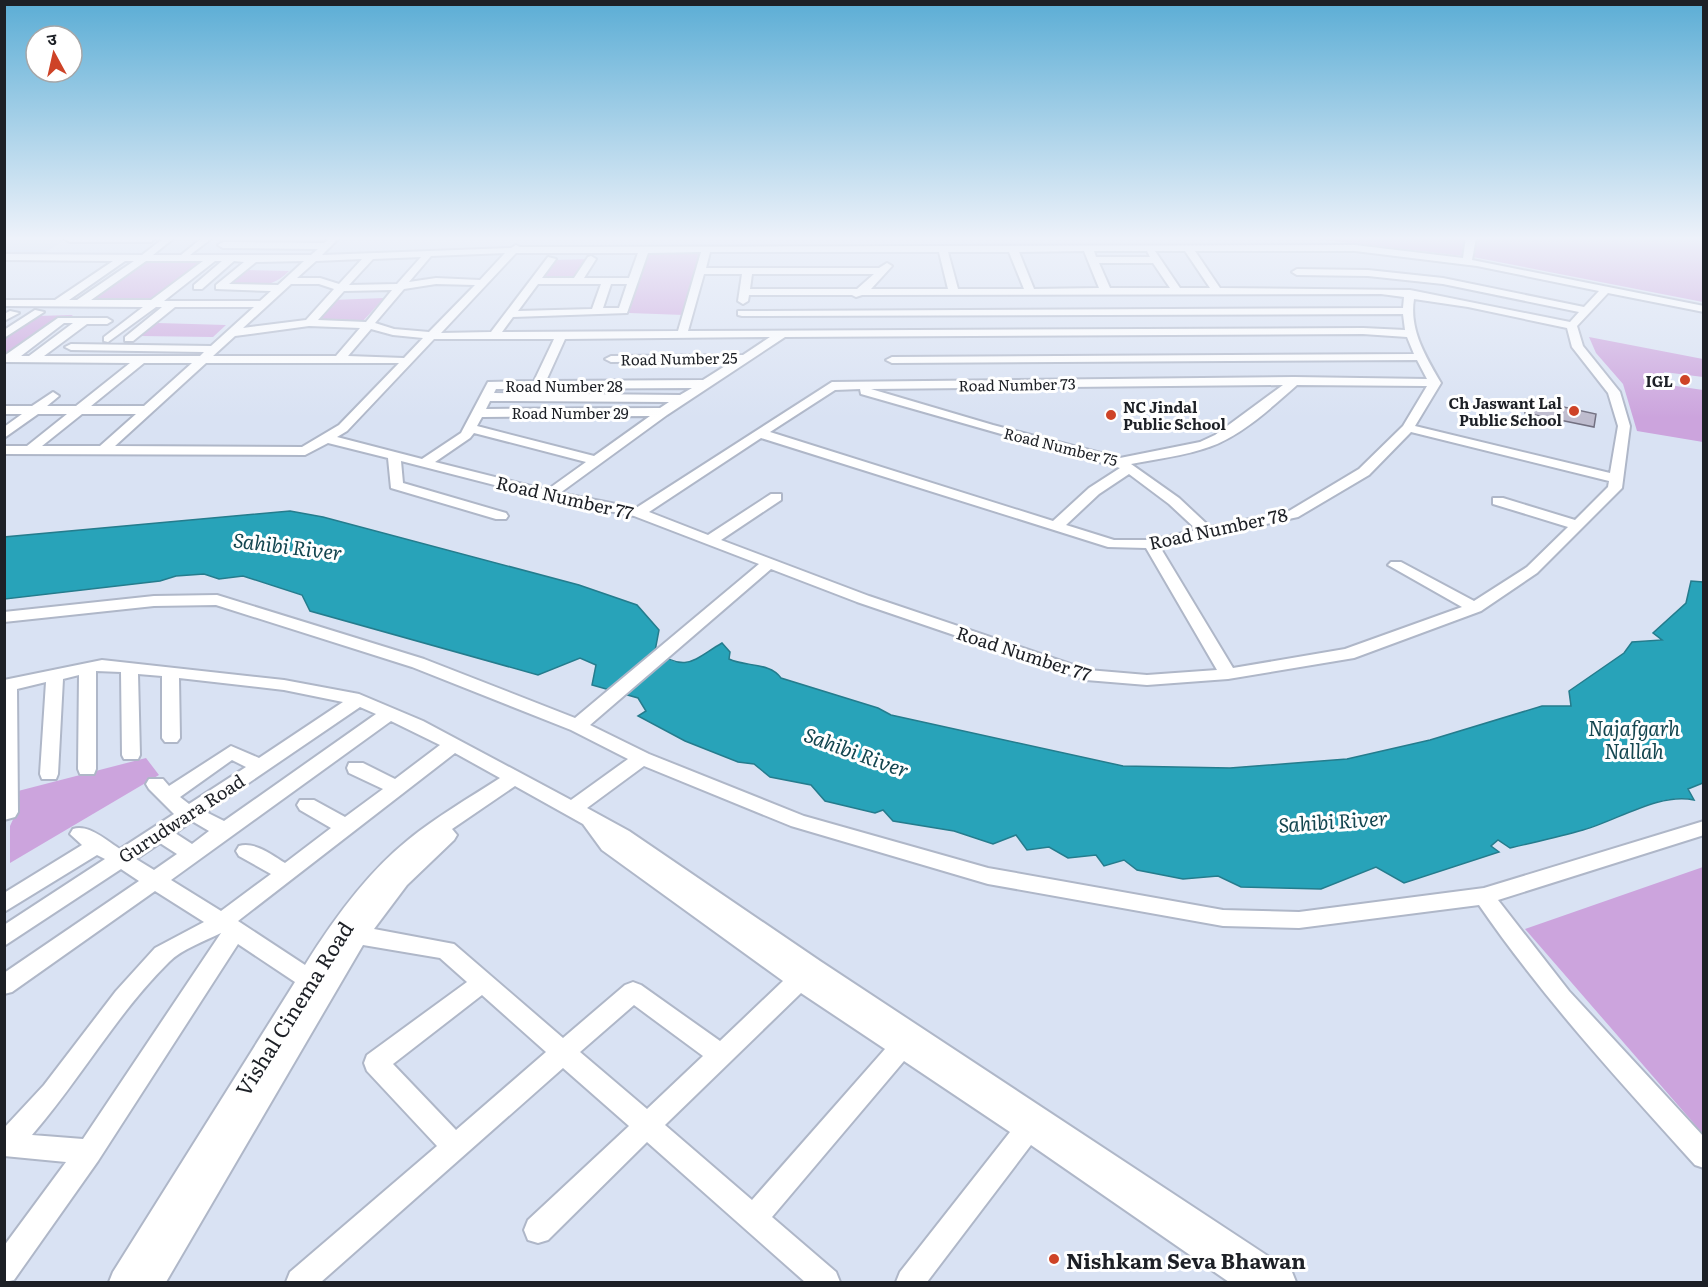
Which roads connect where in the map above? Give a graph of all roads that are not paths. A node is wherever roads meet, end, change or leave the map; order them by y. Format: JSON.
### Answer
{"nodes":[{"id":1,"x":65,"y":298,"type":"edge"},
{"id":2,"x":87,"y":298,"type":"edge"},
{"id":3,"x":179,"y":298,"type":"edge"},
{"id":4,"x":269,"y":298,"type":"edge"},
{"id":5,"x":332,"y":298,"type":"edge"},
{"id":6,"x":391,"y":298,"type":"edge"},
{"id":7,"x":462,"y":298,"type":"edge"},
{"id":8,"x":465,"y":298,"type":"edge"},
{"id":9,"x":526,"y":298,"type":"edge"},
{"id":10,"x":597,"y":298,"type":"edge"},
{"id":11,"x":629,"y":298,"type":"edge"},
{"id":12,"x":692,"y":298,"type":"edge"},
{"id":13,"x":744,"y":298,"type":"edge"},
{"id":14,"x":849,"y":298,"type":"edge"},
{"id":15,"x":1134,"y":298,"type":"edge"},
{"id":16,"x":1409,"y":298,"type":"edge"},
{"id":17,"x":1435,"y":298,"type":"edge"},
{"id":18,"x":1526,"y":298,"type":"edge"},
{"id":19,"x":1597,"y":298,"type":"edge"},
{"id":20,"x":1655,"y":298,"type":"edge"},
{"id":21,"x":1660,"y":298,"type":"edge"},
{"id":22,"x":170,"y":299,"type":"junction"},
{"id":23,"x":4,"y":303,"type":"edge"},
{"id":24,"x":58,"y":303,"type":"junction"},
{"id":25,"x":80,"y":303,"type":"junction"},
{"id":26,"x":132,"y":303,"type":"junction"},
{"id":27,"x":154,"y":303,"type":"junction"},
{"id":28,"x":262,"y":304,"type":"junction"},
{"id":29,"x":1704,"y":307,"type":"edge"},
{"id":30,"x":1586,"y":310,"type":"junction"},
{"id":31,"x":1141,"y":311,"type":"junction"},
{"id":32,"x":1407,"y":311,"type":"junction"},
{"id":33,"x":39,"y":312,"type":"junction"},
{"id":34,"x":73,"y":312,"type":"junction"},
{"id":35,"x":118,"y":312,"type":"junction"},
{"id":36,"x":827,"y":312,"type":"junction"},
{"id":37,"x":161,"y":313,"type":"junction"},
{"id":38,"x":596,"y":313,"type":"junction"},
{"id":39,"x":742,"y":313,"type":"junction"},
{"id":40,"x":8,"y":314,"type":"edge"},
{"id":41,"x":252,"y":314,"type":"junction"},
{"id":42,"x":510,"y":314,"type":"junction"},
{"id":43,"x":62,"y":320,"type":"junction"},
{"id":44,"x":85,"y":320,"type":"junction"},
{"id":45,"x":107,"y":321,"type":"junction"},
{"id":46,"x":309,"y":323,"type":"junction"},
{"id":47,"x":369,"y":324,"type":"junction"},
{"id":48,"x":1572,"y":326,"type":"junction"},
{"id":49,"x":1410,"y":334,"type":"junction"},
{"id":50,"x":4,"y":335,"type":"edge"},
{"id":51,"x":429,"y":335,"type":"junction"},
{"id":52,"x":619,"y":335,"type":"junction"},
{"id":53,"x":682,"y":335,"type":"junction"},
{"id":54,"x":739,"y":335,"type":"junction"},
{"id":55,"x":782,"y":335,"type":"junction"},
{"id":56,"x":226,"y":336,"type":"junction"},
{"id":57,"x":494,"y":336,"type":"junction"},
{"id":58,"x":561,"y":336,"type":"junction"},
{"id":59,"x":83,"y":338,"type":"junction"},
{"id":60,"x":108,"y":339,"type":"junction"},
{"id":61,"x":129,"y":339,"type":"junction"},
{"id":62,"x":1159,"y":346,"type":"junction"},
{"id":63,"x":892,"y":347,"type":"junction"},
{"id":64,"x":70,"y":348,"type":"junction"},
{"id":65,"x":212,"y":349,"type":"junction"},
{"id":66,"x":1421,"y":357,"type":"junction"},
{"id":67,"x":747,"y":358,"type":"junction"},
{"id":68,"x":32,"y":359,"type":"junction"},
{"id":69,"x":55,"y":359,"type":"junction"},
{"id":70,"x":8,"y":360,"type":"edge"},
{"id":71,"x":140,"y":360,"type":"junction"},
{"id":72,"x":199,"y":360,"type":"junction"},
{"id":73,"x":339,"y":360,"type":"junction"},
{"id":74,"x":400,"y":360,"type":"junction"},
{"id":75,"x":606,"y":372,"type":"junction"},
{"id":76,"x":1294,"y":381,"type":"junction"},
{"id":77,"x":1178,"y":382,"type":"junction"},
{"id":78,"x":1435,"y":383,"type":"junction"},
{"id":79,"x":705,"y":384,"type":"junction"},
{"id":80,"x":538,"y":385,"type":"junction"},
{"id":81,"x":894,"y":385,"type":"junction"},
{"id":82,"x":847,"y":386,"type":"junction"},
{"id":83,"x":53,"y":396,"type":"dead end"},
{"id":84,"x":485,"y":397,"type":"junction"},
{"id":85,"x":683,"y":399,"type":"junction"},
{"id":86,"x":4,"y":410,"type":"edge"},
{"id":87,"x":36,"y":410,"type":"junction"},
{"id":88,"x":79,"y":410,"type":"junction"},
{"id":89,"x":147,"y":410,"type":"junction"},
{"id":90,"x":663,"y":412,"type":"junction"},
{"id":91,"x":477,"y":413,"type":"junction"},
{"id":92,"x":470,"y":428,"type":"junction"},
{"id":93,"x":1408,"y":429,"type":"junction"},
{"id":94,"x":758,"y":433,"type":"junction"},
{"id":95,"x":4,"y":434,"type":"edge"},
{"id":96,"x":324,"y":438,"type":"junction"},
{"id":97,"x":4,"y":450,"type":"edge"},
{"id":98,"x":30,"y":450,"type":"junction"},
{"id":99,"x":104,"y":450,"type":"junction"},
{"id":100,"x":394,"y":454,"type":"junction"},
{"id":101,"x":593,"y":460,"type":"junction"},
{"id":102,"x":426,"y":462,"type":"junction"},
{"id":103,"x":1124,"y":465,"type":"junction"},
{"id":104,"x":1617,"y":478,"type":"junction"},
{"id":105,"x":549,"y":495,"type":"junction"},
{"id":106,"x":776,"y":497,"type":"dead end"},
{"id":107,"x":1498,"y":501,"type":"dead end"},
{"id":108,"x":638,"y":513,"type":"junction"},
{"id":109,"x":501,"y":516,"type":"dead end"},
{"id":110,"x":1578,"y":525,"type":"junction"},
{"id":111,"x":1055,"y":527,"type":"junction"},
{"id":112,"x":1207,"y":532,"type":"junction"},
{"id":113,"x":709,"y":540,"type":"junction"},
{"id":114,"x":1151,"y":544,"type":"junction"},
{"id":115,"x":768,"y":564,"type":"junction"},
{"id":116,"x":1396,"y":565,"type":"dead end"},
{"id":117,"x":1475,"y":608,"type":"junction"},
{"id":118,"x":4,"y":617,"type":"edge"},
{"id":119,"x":88,"y":667,"type":"junction"},
{"id":120,"x":129,"y":668,"type":"junction"},
{"id":121,"x":170,"y":672,"type":"junction"},
{"id":122,"x":55,"y":674,"type":"junction"},
{"id":123,"x":1228,"y":675,"type":"junction"},
{"id":124,"x":6,"y":685,"type":"edge"},
{"id":125,"x":359,"y":700,"type":"junction"},
{"id":126,"x":388,"y":714,"type":"junction"},
{"id":127,"x":7,"y":716,"type":"edge"},
{"id":128,"x":578,"y":726,"type":"junction"},
{"id":129,"x":171,"y":738,"type":"dead end"},
{"id":130,"x":453,"y":745,"type":"junction"},
{"id":131,"x":131,"y":755,"type":"dead end"},
{"id":132,"x":642,"y":758,"type":"junction"},
{"id":133,"x":260,"y":766,"type":"junction"},
{"id":134,"x":356,"y":768,"type":"dead end"},
{"id":135,"x":87,"y":769,"type":"dead end"},
{"id":136,"x":48,"y":774,"type":"dead end"},
{"id":137,"x":518,"y":781,"type":"junction"},
{"id":138,"x":398,"y":788,"type":"junction"},
{"id":139,"x":307,"y":805,"type":"dead end"},
{"id":140,"x":191,"y":812,"type":"junction"},
{"id":141,"x":4,"y":813,"type":"edge"},
{"id":142,"x":581,"y":816,"type":"junction"},
{"id":143,"x":346,"y":827,"type":"junction"},
{"id":144,"x":1704,"y":828,"type":"edge"},
{"id":145,"x":225,"y":831,"type":"junction"},
{"id":146,"x":160,"y":833,"type":"junction"},
{"id":147,"x":246,"y":851,"type":"dead end"},
{"id":148,"x":193,"y":854,"type":"junction"},
{"id":149,"x":119,"y":860,"type":"junction"},
{"id":150,"x":287,"y":873,"type":"junction"},
{"id":151,"x":155,"y":881,"type":"junction"},
{"id":152,"x":1484,"y":896,"type":"junction"},
{"id":153,"x":7,"y":898,"type":"edge"},
{"id":154,"x":40,"y":913,"type":"junction"},
{"id":155,"x":229,"y":926,"type":"junction"},
{"id":156,"x":348,"y":934,"type":"junction"},
{"id":157,"x":4,"y":937,"type":"edge"},
{"id":158,"x":309,"y":979,"type":"junction"},
{"id":159,"x":799,"y":980,"type":"junction"},
{"id":160,"x":483,"y":982,"type":"junction"},
{"id":161,"x":4,"y":985,"type":"edge"},
{"id":162,"x":903,"y":1047,"type":"junction"},
{"id":163,"x":563,"y":1052,"type":"junction"},
{"id":164,"x":721,"y":1054,"type":"junction"},
{"id":165,"x":1033,"y":1123,"type":"junction"},
{"id":166,"x":647,"y":1126,"type":"junction"},
{"id":167,"x":6,"y":1144,"type":"edge"},
{"id":168,"x":456,"y":1148,"type":"junction"},
{"id":169,"x":89,"y":1152,"type":"junction"},
{"id":170,"x":1704,"y":1156,"type":"edge"},
{"id":171,"x":753,"y":1219,"type":"junction"},
{"id":172,"x":538,"y":1230,"type":"dead end"},
{"id":173,"x":1242,"y":1268,"type":"edge"},
{"id":174,"x":4,"y":1270,"type":"edge"},
{"id":175,"x":123,"y":1282,"type":"edge"},
{"id":176,"x":151,"y":1282,"type":"edge"},
{"id":177,"x":300,"y":1282,"type":"edge"},
{"id":178,"x":826,"y":1282,"type":"edge"},
{"id":179,"x":910,"y":1282,"type":"edge"},
{"id":180,"x":1282,"y":1282,"type":"edge"}],
"edges":[{"from":1,"to":24,"type":"street"},
{"from":2,"to":25,"type":"street"},
{"from":3,"to":22,"type":"street"},
{"from":4,"to":28,"type":"street"},
{"from":5,"to":46,"type":"street"},
{"from":6,"to":47,"type":"street"},
{"from":7,"to":51,"type":"street"},
{"from":8,"to":51,"type":"street"},
{"from":9,"to":42,"type":"street"},
{"from":10,"to":38,"type":"street"},
{"from":11,"to":38,"type":"street"},
{"from":12,"to":53,"type":"street"},
{"from":13,"to":39,"type":"street"},
{"from":14,"to":36,"type":"street"},
{"from":15,"to":31,"type":"street"},
{"from":16,"to":32,"type":"street"},
{"from":17,"to":48,"type":"street"},
{"from":18,"to":30,"type":"street"},
{"from":19,"to":30,"type":"street"},
{"from":20,"to":29,"type":"street"},
{"from":21,"to":29,"type":"street"},
{"from":22,"to":27,"type":"street"},
{"from":22,"to":28,"type":"street"},
{"from":22,"to":37,"type":"street"},
{"from":23,"to":24,"type":"street"},
{"from":24,"to":25,"type":"street"},
{"from":25,"to":26,"type":"street"},
{"from":26,"to":27,"type":"street"},
{"from":26,"to":35,"type":"street"},
{"from":27,"to":60,"type":"street"},
{"from":28,"to":41,"type":"street"},
{"from":30,"to":48,"type":"street"},
{"from":31,"to":32,"type":"street"},
{"from":31,"to":36,"type":"street"},
{"from":31,"to":62,"type":"street"},
{"from":32,"to":49,"type":"street"},
{"from":33,"to":34,"type":"street"},
{"from":33,"to":40,"type":"street"},
{"from":33,"to":50,"type":"street"},
{"from":34,"to":35,"type":"street"},
{"from":34,"to":43,"type":"street"},
{"from":35,"to":45,"type":"street"},
{"from":36,"to":39,"type":"street"},
{"from":36,"to":55,"type":"street"},
{"from":37,"to":41,"type":"street"},
{"from":37,"to":61,"type":"street"},
{"from":38,"to":42,"type":"street"},
{"from":39,"to":54,"type":"street"},
{"from":41,"to":56,"type":"street"},
{"from":42,"to":57,"type":"street"},
{"from":43,"to":44,"type":"street"},
{"from":43,"to":70,"type":"street"},
{"from":44,"to":45,"type":"street"},
{"from":44,"to":68,"type":"street"},
{"from":45,"to":59,"type":"street"},
{"from":46,"to":47,"type":"street"},
{"from":46,"to":56,"type":"street"},
{"from":47,"to":51,"type":"street"},
{"from":47,"to":73,"type":"street"},
{"from":48,"to":104,"type":"street","name":"Road Number 77"},
{"from":49,"to":62,"type":"street"},
{"from":49,"to":66,"type":"street"},
{"from":51,"to":57,"type":"street"},
{"from":51,"to":74,"type":"street"},
{"from":51,"to":96,"type":"street"},
{"from":52,"to":53,"type":"street"},
{"from":52,"to":58,"type":"street"},
{"from":52,"to":75,"type":"street"},
{"from":53,"to":54,"type":"street"},
{"from":54,"to":55,"type":"street"},
{"from":55,"to":63,"type":"street"},
{"from":55,"to":67,"type":"street"},
{"from":56,"to":61,"type":"street"},
{"from":56,"to":65,"type":"street"},
{"from":57,"to":58,"type":"street"},
{"from":58,"to":80,"type":"street"},
{"from":59,"to":60,"type":"street"},
{"from":59,"to":64,"type":"street"},
{"from":60,"to":61,"type":"street"},
{"from":62,"to":63,"type":"street"},
{"from":62,"to":63,"type":"street"},
{"from":62,"to":66,"type":"street"},
{"from":62,"to":77,"type":"street"},
{"from":63,"to":81,"type":"street"},
{"from":64,"to":65,"type":"street"},
{"from":64,"to":69,"type":"street"},
{"from":65,"to":72,"type":"street"},
{"from":66,"to":78,"type":"street"},
{"from":67,"to":75,"type":"street","name":"Road Number 25"},
{"from":67,"to":79,"type":"street"},
{"from":68,"to":69,"type":"street"},
{"from":68,"to":70,"type":"street"},
{"from":69,"to":71,"type":"street"},
{"from":71,"to":72,"type":"street"},
{"from":71,"to":88,"type":"street"},
{"from":72,"to":73,"type":"street"},
{"from":72,"to":89,"type":"street"},
{"from":73,"to":74,"type":"street"},
{"from":74,"to":96,"type":"street"},
{"from":75,"to":79,"type":"street","name":"Road Number 28"},
{"from":75,"to":80,"type":"street","name":"Road Number 28"},
{"from":76,"to":77,"type":"street","name":"Road Number 73"},
{"from":76,"to":78,"type":"street","name":"Road Number 73"},
{"from":76,"to":103,"type":"street","name":"Road Number 75"},
{"from":77,"to":81,"type":"street","name":"Road Number 73"},
{"from":78,"to":93,"type":"street","name":"Road Number 78"},
{"from":79,"to":85,"type":"street"},
{"from":80,"to":84,"type":"street","name":"Road Number 28"},
{"from":81,"to":82,"type":"street","name":"Road Number 73"},
{"from":82,"to":94,"type":"street","name":"Road Number 73"},
{"from":82,"to":103,"type":"street","name":"Road Number 75"},
{"from":83,"to":87,"type":"street"},
{"from":84,"to":85,"type":"street"},
{"from":84,"to":91,"type":"street","name":"Road Number 28"},
{"from":85,"to":90,"type":"street"},
{"from":86,"to":87,"type":"street"},
{"from":87,"to":88,"type":"street"},
{"from":87,"to":95,"type":"street"},
{"from":88,"to":89,"type":"street"},
{"from":88,"to":98,"type":"street"},
{"from":89,"to":99,"type":"street"},
{"from":90,"to":91,"type":"street","name":"Road Number 29"},
{"from":90,"to":101,"type":"street"},
{"from":91,"to":92,"type":"street","name":"Road Number 28"},
{"from":92,"to":101,"type":"street"},
{"from":92,"to":102,"type":"street","name":"Road Number 28"},
{"from":93,"to":104,"type":"street"},
{"from":93,"to":112,"type":"street","name":"Road Number 78"},
{"from":94,"to":108,"type":"street","name":"Road Number 73"},
{"from":94,"to":111,"type":"street","name":"Road Number 78"},
{"from":96,"to":99,"type":"street"},
{"from":96,"to":100,"type":"street","name":"Road Number 77"},
{"from":97,"to":98,"type":"street"},
{"from":98,"to":99,"type":"street"},
{"from":100,"to":102,"type":"street","name":"Road Number 77"},
{"from":100,"to":109,"type":"street"},
{"from":101,"to":105,"type":"street"},
{"from":102,"to":105,"type":"street","name":"Road Number 77"},
{"from":103,"to":111,"type":"street"},
{"from":103,"to":112,"type":"street"},
{"from":104,"to":110,"type":"street","name":"Road Number 77"},
{"from":105,"to":108,"type":"street","name":"Road Number 77"},
{"from":106,"to":113,"type":"street"},
{"from":107,"to":110,"type":"street"},
{"from":108,"to":113,"type":"street","name":"Road Number 77"},
{"from":110,"to":117,"type":"street","name":"Road Number 77"},
{"from":111,"to":114,"type":"street","name":"Road Number 78"},
{"from":112,"to":114,"type":"street","name":"Road Number 78"},
{"from":113,"to":115,"type":"street","name":"Road Number 77"},
{"from":114,"to":123,"type":"street"},
{"from":115,"to":123,"type":"street","name":"Road Number 77"},
{"from":115,"to":128,"type":"street"},
{"from":116,"to":117,"type":"street"},
{"from":117,"to":123,"type":"street","name":"Road Number 77"},
{"from":118,"to":128,"type":"street"},
{"from":119,"to":120,"type":"street"},
{"from":119,"to":122,"type":"street"},
{"from":119,"to":135,"type":"street"},
{"from":120,"to":121,"type":"street"},
{"from":120,"to":131,"type":"street"},
{"from":121,"to":125,"type":"street"},
{"from":121,"to":129,"type":"street"},
{"from":122,"to":124,"type":"street"},
{"from":122,"to":136,"type":"street"},
{"from":124,"to":127,"type":"street"},
{"from":125,"to":126,"type":"street"},
{"from":125,"to":133,"type":"street","name":"Gurudwara Road"},
{"from":126,"to":130,"type":"street"},
{"from":126,"to":145,"type":"street"},
{"from":127,"to":141,"type":"street"},
{"from":128,"to":132,"type":"street"},
{"from":130,"to":137,"type":"street"},
{"from":130,"to":138,"type":"street"},
{"from":132,"to":142,"type":"street"},
{"from":132,"to":152,"type":"street"},
{"from":133,"to":140,"type":"street","name":"Gurudwara Road"},
{"from":133,"to":140,"type":"street"},
{"from":134,"to":138,"type":"street"},
{"from":137,"to":142,"type":"street"},
{"from":137,"to":156,"type":"street","name":"Vishal Cinema Road"},
{"from":138,"to":143,"type":"street"},
{"from":139,"to":143,"type":"street"},
{"from":140,"to":145,"type":"street"},
{"from":140,"to":146,"type":"street","name":"Gurudwara Road"},
{"from":142,"to":159,"type":"street"},
{"from":142,"to":165,"type":"street"},
{"from":143,"to":150,"type":"street"},
{"from":144,"to":152,"type":"street"},
{"from":145,"to":148,"type":"street"},
{"from":146,"to":148,"type":"street"},
{"from":146,"to":149,"type":"street","name":"Gurudwara Road"},
{"from":147,"to":150,"type":"street"},
{"from":148,"to":151,"type":"street"},
{"from":149,"to":151,"type":"street"},
{"from":149,"to":153,"type":"street"},
{"from":149,"to":154,"type":"street","name":"Gurudwara Road"},
{"from":150,"to":155,"type":"street"},
{"from":151,"to":155,"type":"street"},
{"from":151,"to":161,"type":"street"},
{"from":152,"to":170,"type":"street"},
{"from":153,"to":154,"type":"street"},
{"from":154,"to":157,"type":"street","name":"Gurudwara Road"},
{"from":155,"to":158,"type":"street"},
{"from":155,"to":167,"type":"street"},
{"from":155,"to":169,"type":"street"},
{"from":156,"to":158,"type":"street","name":"Vishal Cinema Road"},
{"from":156,"to":160,"type":"street"},
{"from":156,"to":176,"type":"street","name":"Vishal Cinema Road"},
{"from":158,"to":175,"type":"street","name":"Vishal Cinema Road"},
{"from":159,"to":162,"type":"street"},
{"from":159,"to":164,"type":"street"},
{"from":160,"to":163,"type":"street"},
{"from":160,"to":168,"type":"street"},
{"from":162,"to":165,"type":"street"},
{"from":162,"to":171,"type":"street"},
{"from":163,"to":164,"type":"street"},
{"from":163,"to":166,"type":"street"},
{"from":163,"to":168,"type":"street"},
{"from":164,"to":166,"type":"street"},
{"from":165,"to":173,"type":"street"},
{"from":165,"to":179,"type":"street"},
{"from":166,"to":171,"type":"street"},
{"from":166,"to":172,"type":"street"},
{"from":167,"to":169,"type":"street"},
{"from":168,"to":177,"type":"street"},
{"from":169,"to":174,"type":"street"},
{"from":171,"to":178,"type":"street"},
{"from":173,"to":180,"type":"street"}]}
